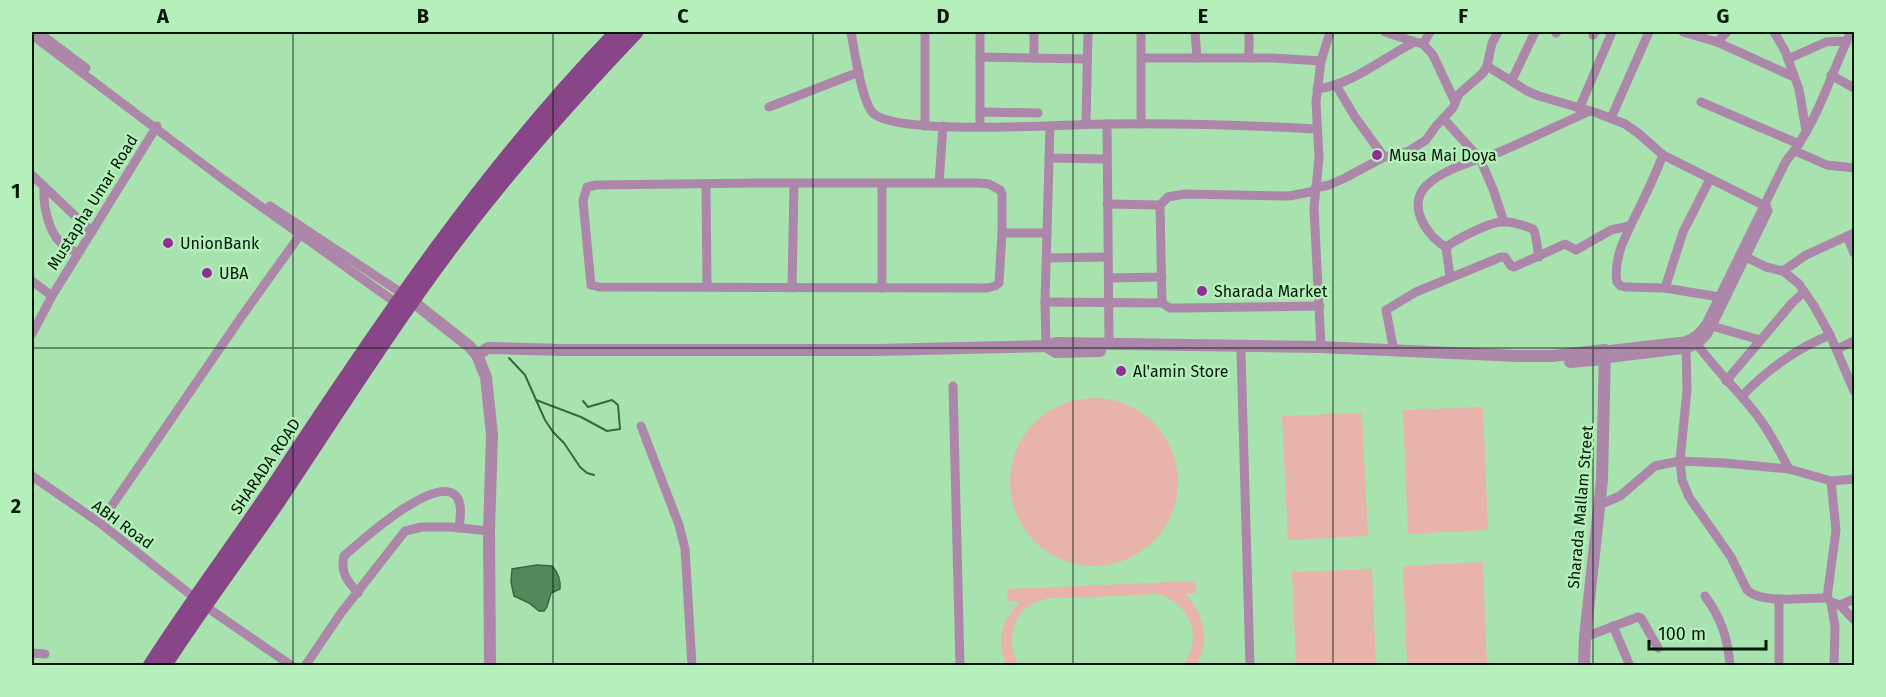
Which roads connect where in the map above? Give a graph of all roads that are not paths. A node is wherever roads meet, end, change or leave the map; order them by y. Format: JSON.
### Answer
{"nodes":[{"id":1,"x":38,"y":32,"type":"edge"},
{"id":2,"x":618,"y":32,"type":"edge"},
{"id":3,"x":636,"y":32,"type":"edge"},
{"id":4,"x":851,"y":32,"type":"edge"},
{"id":5,"x":925,"y":32,"type":"edge"},
{"id":6,"x":980,"y":32,"type":"edge"},
{"id":7,"x":1034,"y":32,"type":"edge"},
{"id":8,"x":1088,"y":32,"type":"edge"},
{"id":9,"x":1141,"y":32,"type":"edge"},
{"id":10,"x":1195,"y":32,"type":"edge"},
{"id":11,"x":1249,"y":32,"type":"edge"},
{"id":12,"x":1330,"y":32,"type":"edge"},
{"id":13,"x":1385,"y":32,"type":"edge"},
{"id":14,"x":1430,"y":32,"type":"edge"},
{"id":15,"x":1497,"y":32,"type":"edge"},
{"id":16,"x":1535,"y":32,"type":"edge"},
{"id":17,"x":1612,"y":32,"type":"edge"},
{"id":18,"x":1649,"y":32,"type":"edge"},
{"id":19,"x":1683,"y":32,"type":"edge"},
{"id":20,"x":1727,"y":32,"type":"edge"},
{"id":21,"x":1774,"y":32,"type":"edge"},
{"id":22,"x":1851,"y":32,"type":"edge"},
{"id":23,"x":32,"y":35,"type":"edge"},
{"id":24,"x":1846,"y":41,"type":"junction"},
{"id":25,"x":1717,"y":42,"type":"junction"},
{"id":26,"x":1418,"y":43,"type":"junction"},
{"id":27,"x":980,"y":57,"type":"junction"},
{"id":28,"x":1034,"y":58,"type":"junction"},
{"id":29,"x":1141,"y":58,"type":"junction"},
{"id":30,"x":1197,"y":58,"type":"junction"},
{"id":31,"x":1249,"y":58,"type":"junction"},
{"id":32,"x":1087,"y":59,"type":"junction"},
{"id":33,"x":1788,"y":59,"type":"junction"},
{"id":34,"x":1321,"y":61,"type":"junction"},
{"id":35,"x":1488,"y":66,"type":"junction"},
{"id":36,"x":859,"y":72,"type":"junction"},
{"id":37,"x":1831,"y":75,"type":"junction"},
{"id":38,"x":1794,"y":77,"type":"junction"},
{"id":39,"x":1512,"y":80,"type":"junction"},
{"id":40,"x":1336,"y":85,"type":"junction"},
{"id":41,"x":1854,"y":88,"type":"edge"},
{"id":42,"x":1317,"y":89,"type":"junction"},
{"id":43,"x":1455,"y":102,"type":"junction"},
{"id":44,"x":1701,"y":102,"type":"dead end"},
{"id":45,"x":769,"y":107,"type":"dead end"},
{"id":46,"x":1579,"y":109,"type":"junction"},
{"id":47,"x":1590,"y":111,"type":"junction"},
{"id":48,"x":980,"y":112,"type":"junction"},
{"id":49,"x":1038,"y":113,"type":"dead end"},
{"id":50,"x":1443,"y":118,"type":"junction"},
{"id":51,"x":1611,"y":118,"type":"junction"},
{"id":52,"x":1086,"y":124,"type":"junction"},
{"id":53,"x":1107,"y":124,"type":"junction"},
{"id":54,"x":1140,"y":124,"type":"junction"},
{"id":55,"x":157,"y":126,"type":"junction"},
{"id":56,"x":925,"y":126,"type":"junction"},
{"id":57,"x":943,"y":126,"type":"junction"},
{"id":58,"x":980,"y":126,"type":"junction"},
{"id":59,"x":1050,"y":126,"type":"junction"},
{"id":60,"x":1316,"y":129,"type":"junction"},
{"id":61,"x":1806,"y":131,"type":"junction"},
{"id":62,"x":1796,"y":150,"type":"junction"},
{"id":63,"x":1663,"y":155,"type":"junction"},
{"id":64,"x":1384,"y":157,"type":"junction"},
{"id":65,"x":1049,"y":158,"type":"junction"},
{"id":66,"x":1106,"y":159,"type":"junction"},
{"id":67,"x":1480,"y":159,"type":"junction"},
{"id":68,"x":1854,"y":168,"type":"edge"},
{"id":69,"x":32,"y":175,"type":"edge"},
{"id":70,"x":1710,"y":179,"type":"junction"},
{"id":71,"x":939,"y":183,"type":"junction"},
{"id":72,"x":794,"y":184,"type":"junction"},
{"id":73,"x":882,"y":184,"type":"junction"},
{"id":74,"x":706,"y":185,"type":"junction"},
{"id":75,"x":44,"y":188,"type":"junction"},
{"id":76,"x":1315,"y":190,"type":"junction"},
{"id":77,"x":1107,"y":204,"type":"junction"},
{"id":78,"x":1160,"y":205,"type":"junction"},
{"id":79,"x":1767,"y":207,"type":"junction"},
{"id":80,"x":1504,"y":222,"type":"junction"},
{"id":81,"x":1629,"y":226,"type":"junction"},
{"id":82,"x":92,"y":232,"type":"junction"},
{"id":83,"x":1002,"y":233,"type":"junction"},
{"id":84,"x":1047,"y":233,"type":"junction"},
{"id":85,"x":300,"y":235,"type":"junction"},
{"id":86,"x":1851,"y":235,"type":"edge"},
{"id":87,"x":1446,"y":247,"type":"junction"},
{"id":88,"x":78,"y":253,"type":"junction"},
{"id":89,"x":1854,"y":253,"type":"edge"},
{"id":90,"x":1108,"y":257,"type":"junction"},
{"id":91,"x":1539,"y":257,"type":"junction"},
{"id":92,"x":1746,"y":257,"type":"junction"},
{"id":93,"x":1047,"y":258,"type":"junction"},
{"id":94,"x":1783,"y":271,"type":"junction"},
{"id":95,"x":1162,"y":277,"type":"junction"},
{"id":96,"x":1450,"y":277,"type":"junction"},
{"id":97,"x":1109,"y":278,"type":"junction"},
{"id":98,"x":32,"y":281,"type":"edge"},
{"id":99,"x":707,"y":286,"type":"junction"},
{"id":100,"x":792,"y":288,"type":"junction"},
{"id":101,"x":882,"y":288,"type":"junction"},
{"id":102,"x":1665,"y":288,"type":"junction"},
{"id":103,"x":1804,"y":291,"type":"junction"},
{"id":104,"x":410,"y":295,"type":"junction"},
{"id":105,"x":52,"y":296,"type":"junction"},
{"id":106,"x":1719,"y":297,"type":"junction"},
{"id":107,"x":1045,"y":302,"type":"junction"},
{"id":108,"x":1110,"y":303,"type":"junction"},
{"id":109,"x":1162,"y":303,"type":"junction"},
{"id":110,"x":1320,"y":306,"type":"junction"},
{"id":111,"x":1712,"y":326,"type":"junction"},
{"id":112,"x":32,"y":334,"type":"edge"},
{"id":113,"x":1830,"y":335,"type":"junction"},
{"id":114,"x":1760,"y":340,"type":"junction"},
{"id":115,"x":1854,"y":341,"type":"edge"},
{"id":116,"x":1695,"y":342,"type":"junction"},
{"id":117,"x":1109,"y":344,"type":"junction"},
{"id":118,"x":1046,"y":346,"type":"junction"},
{"id":119,"x":1321,"y":347,"type":"junction"},
{"id":120,"x":1686,"y":349,"type":"junction"},
{"id":121,"x":1837,"y":349,"type":"junction"},
{"id":122,"x":482,"y":351,"type":"junction"},
{"id":123,"x":1394,"y":351,"type":"junction"},
{"id":124,"x":1241,"y":353,"type":"junction"},
{"id":125,"x":1601,"y":355,"type":"junction"},
{"id":126,"x":1726,"y":381,"type":"junction"},
{"id":127,"x":953,"y":386,"type":"dead end"},
{"id":128,"x":1854,"y":391,"type":"edge"},
{"id":129,"x":1742,"y":396,"type":"junction"},
{"id":130,"x":641,"y":426,"type":"dead end"},
{"id":131,"x":1680,"y":460,"type":"junction"},
{"id":132,"x":1789,"y":469,"type":"junction"},
{"id":133,"x":32,"y":476,"type":"edge"},
{"id":134,"x":1854,"y":479,"type":"edge"},
{"id":135,"x":1831,"y":481,"type":"junction"},
{"id":136,"x":1599,"y":505,"type":"junction"},
{"id":137,"x":100,"y":523,"type":"junction"},
{"id":138,"x":459,"y":528,"type":"junction"},
{"id":139,"x":489,"y":531,"type":"junction"},
{"id":140,"x":358,"y":593,"type":"junction"},
{"id":141,"x":1705,"y":596,"type":"dead end"},
{"id":142,"x":1779,"y":599,"type":"junction"},
{"id":143,"x":1854,"y":599,"type":"edge"},
{"id":144,"x":1833,"y":602,"type":"junction"},
{"id":145,"x":196,"y":608,"type":"junction"},
{"id":146,"x":1854,"y":620,"type":"edge"},
{"id":147,"x":1613,"y":626,"type":"junction"},
{"id":148,"x":1585,"y":637,"type":"junction"},
{"id":149,"x":1658,"y":648,"type":"dead end"},
{"id":150,"x":32,"y":653,"type":"edge"},
{"id":151,"x":45,"y":654,"type":"dead end"},
{"id":152,"x":150,"y":666,"type":"edge"},
{"id":153,"x":164,"y":666,"type":"edge"},
{"id":154,"x":292,"y":666,"type":"edge"},
{"id":155,"x":305,"y":666,"type":"edge"},
{"id":156,"x":490,"y":666,"type":"edge"},
{"id":157,"x":692,"y":666,"type":"edge"},
{"id":158,"x":960,"y":666,"type":"edge"},
{"id":159,"x":1250,"y":666,"type":"edge"},
{"id":160,"x":1576,"y":666,"type":"edge"},
{"id":161,"x":1584,"y":666,"type":"edge"},
{"id":162,"x":1630,"y":666,"type":"edge"},
{"id":163,"x":1730,"y":666,"type":"edge"},
{"id":164,"x":1779,"y":666,"type":"edge"},
{"id":165,"x":1834,"y":666,"type":"edge"}],
"edges":[{"from":1,"to":55,"type":"street"},
{"from":2,"to":104,"type":"main road"},
{"from":3,"to":104,"type":"main road"},
{"from":4,"to":36,"type":"street"},
{"from":5,"to":56,"type":"street"},
{"from":6,"to":27,"type":"street"},
{"from":7,"to":28,"type":"street"},
{"from":8,"to":32,"type":"street"},
{"from":9,"to":29,"type":"street"},
{"from":10,"to":30,"type":"street"},
{"from":11,"to":31,"type":"street"},
{"from":12,"to":34,"type":"street"},
{"from":13,"to":26,"type":"street"},
{"from":14,"to":26,"type":"street"},
{"from":15,"to":35,"type":"street"},
{"from":16,"to":39,"type":"street"},
{"from":17,"to":46,"type":"street"},
{"from":18,"to":51,"type":"street"},
{"from":19,"to":25,"type":"street"},
{"from":20,"to":25,"type":"street"},
{"from":21,"to":33,"type":"street"},
{"from":22,"to":24,"type":"street"},
{"from":23,"to":55,"type":"street"},
{"from":24,"to":33,"type":"street"},
{"from":24,"to":37,"type":"street"},
{"from":25,"to":38,"type":"street"},
{"from":26,"to":40,"type":"street"},
{"from":26,"to":43,"type":"street"},
{"from":27,"to":28,"type":"street"},
{"from":27,"to":48,"type":"street"},
{"from":28,"to":32,"type":"street"},
{"from":29,"to":30,"type":"street"},
{"from":29,"to":54,"type":"street"},
{"from":30,"to":31,"type":"street"},
{"from":31,"to":34,"type":"street"},
{"from":32,"to":52,"type":"street"},
{"from":33,"to":38,"type":"street"},
{"from":34,"to":42,"type":"street"},
{"from":35,"to":39,"type":"street"},
{"from":35,"to":43,"type":"street"},
{"from":36,"to":45,"type":"street"},
{"from":36,"to":56,"type":"street"},
{"from":37,"to":41,"type":"street"},
{"from":37,"to":61,"type":"street"},
{"from":38,"to":61,"type":"street"},
{"from":39,"to":46,"type":"street"},
{"from":40,"to":42,"type":"street"},
{"from":40,"to":64,"type":"street"},
{"from":42,"to":60,"type":"street"},
{"from":43,"to":50,"type":"street"},
{"from":44,"to":62,"type":"street"},
{"from":46,"to":47,"type":"street"},
{"from":47,"to":51,"type":"street"},
{"from":47,"to":67,"type":"street"},
{"from":48,"to":49,"type":"street"},
{"from":48,"to":58,"type":"street"},
{"from":50,"to":64,"type":"street"},
{"from":50,"to":67,"type":"street"},
{"from":51,"to":63,"type":"street"},
{"from":52,"to":53,"type":"street"},
{"from":52,"to":59,"type":"street"},
{"from":53,"to":54,"type":"street"},
{"from":53,"to":66,"type":"street"},
{"from":54,"to":60,"type":"street"},
{"from":55,"to":82,"type":"street","name":"Mustapha Umar Road"},
{"from":55,"to":85,"type":"street"},
{"from":55,"to":104,"type":"street"},
{"from":56,"to":57,"type":"street"},
{"from":57,"to":58,"type":"street"},
{"from":57,"to":71,"type":"street"},
{"from":58,"to":59,"type":"street"},
{"from":59,"to":65,"type":"street"},
{"from":60,"to":76,"type":"street"},
{"from":61,"to":62,"type":"street"},
{"from":62,"to":68,"type":"street"},
{"from":62,"to":79,"type":"street"},
{"from":63,"to":70,"type":"street"},
{"from":63,"to":81,"type":"street"},
{"from":64,"to":76,"type":"street"},
{"from":65,"to":66,"type":"street"},
{"from":65,"to":84,"type":"street"},
{"from":66,"to":77,"type":"street"},
{"from":67,"to":80,"type":"street"},
{"from":67,"to":87,"type":"street"},
{"from":69,"to":75,"type":"street"},
{"from":70,"to":79,"type":"street"},
{"from":70,"to":102,"type":"street"},
{"from":71,"to":73,"type":"street"},
{"from":71,"to":83,"type":"street"},
{"from":72,"to":73,"type":"street"},
{"from":72,"to":74,"type":"street"},
{"from":72,"to":100,"type":"street"},
{"from":73,"to":101,"type":"street"},
{"from":74,"to":99,"type":"street"},
{"from":74,"to":99,"type":"street"},
{"from":75,"to":82,"type":"street"},
{"from":75,"to":88,"type":"street"},
{"from":76,"to":78,"type":"street"},
{"from":76,"to":110,"type":"street"},
{"from":77,"to":78,"type":"street"},
{"from":77,"to":90,"type":"street"},
{"from":78,"to":95,"type":"street"},
{"from":79,"to":92,"type":"street"},
{"from":79,"to":106,"type":"street"},
{"from":80,"to":87,"type":"street"},
{"from":80,"to":91,"type":"street"},
{"from":81,"to":91,"type":"street"},
{"from":81,"to":102,"type":"street"},
{"from":82,"to":88,"type":"street","name":"Mustapha Umar Road"},
{"from":83,"to":84,"type":"street"},
{"from":83,"to":101,"type":"street"},
{"from":84,"to":93,"type":"street"},
{"from":85,"to":104,"type":"street"},
{"from":85,"to":137,"type":"street"},
{"from":86,"to":89,"type":"street"},
{"from":86,"to":94,"type":"street"},
{"from":87,"to":96,"type":"street"},
{"from":88,"to":105,"type":"street","name":"Mustapha Umar Road"},
{"from":90,"to":93,"type":"street"},
{"from":90,"to":97,"type":"street"},
{"from":91,"to":96,"type":"street"},
{"from":92,"to":94,"type":"street"},
{"from":92,"to":111,"type":"street"},
{"from":93,"to":107,"type":"street"},
{"from":94,"to":103,"type":"street"},
{"from":95,"to":97,"type":"street"},
{"from":95,"to":109,"type":"street"},
{"from":96,"to":123,"type":"street"},
{"from":97,"to":108,"type":"street"},
{"from":98,"to":105,"type":"street"},
{"from":99,"to":100,"type":"street"},
{"from":100,"to":101,"type":"street"},
{"from":102,"to":106,"type":"street"},
{"from":103,"to":113,"type":"street"},
{"from":103,"to":114,"type":"street"},
{"from":104,"to":122,"type":"street"},
{"from":104,"to":145,"type":"main road"},
{"from":105,"to":112,"type":"street","name":"Mustapha Umar Road"},
{"from":106,"to":116,"type":"street"},
{"from":107,"to":108,"type":"street"},
{"from":107,"to":118,"type":"street"},
{"from":108,"to":109,"type":"street"},
{"from":108,"to":117,"type":"street"},
{"from":109,"to":110,"type":"street"},
{"from":110,"to":119,"type":"street"},
{"from":111,"to":114,"type":"street"},
{"from":111,"to":116,"type":"street"},
{"from":113,"to":121,"type":"street"},
{"from":113,"to":129,"type":"street"},
{"from":114,"to":126,"type":"street"},
{"from":115,"to":121,"type":"street"},
{"from":116,"to":120,"type":"street"},
{"from":116,"to":125,"type":"street"},
{"from":116,"to":126,"type":"street"},
{"from":117,"to":118,"type":"street"},
{"from":117,"to":119,"type":"street"},
{"from":118,"to":122,"type":"street"},
{"from":118,"to":124,"type":"street"},
{"from":119,"to":123,"type":"street"},
{"from":120,"to":125,"type":"street"},
{"from":120,"to":131,"type":"street"},
{"from":121,"to":128,"type":"street"},
{"from":122,"to":139,"type":"street"},
{"from":123,"to":125,"type":"street"},
{"from":124,"to":125,"type":"street"},
{"from":124,"to":159,"type":"street"},
{"from":125,"to":136,"type":"street","name":"Sharada Mallam Street"},
{"from":125,"to":160,"type":"street","name":"Sharada Mallam Street"},
{"from":126,"to":129,"type":"street"},
{"from":127,"to":158,"type":"street"},
{"from":129,"to":132,"type":"street"},
{"from":130,"to":157,"type":"street"},
{"from":131,"to":132,"type":"street"},
{"from":131,"to":136,"type":"street"},
{"from":131,"to":142,"type":"street"},
{"from":132,"to":135,"type":"street"},
{"from":133,"to":137,"type":"street","name":"ABH Road"},
{"from":134,"to":135,"type":"street"},
{"from":135,"to":144,"type":"street"},
{"from":136,"to":148,"type":"street","name":"Sharada Mallam Street"},
{"from":137,"to":145,"type":"street","name":"ABH Road"},
{"from":138,"to":139,"type":"street"},
{"from":138,"to":140,"type":"street"},
{"from":138,"to":140,"type":"street"},
{"from":139,"to":156,"type":"street"},
{"from":140,"to":155,"type":"street"},
{"from":141,"to":163,"type":"street"},
{"from":142,"to":144,"type":"street"},
{"from":142,"to":164,"type":"street"},
{"from":143,"to":144,"type":"street"},
{"from":144,"to":146,"type":"street"},
{"from":144,"to":165,"type":"street"},
{"from":145,"to":152,"type":"main road"},
{"from":145,"to":153,"type":"main road"},
{"from":145,"to":154,"type":"street","name":"ABH Road"},
{"from":147,"to":148,"type":"street"},
{"from":147,"to":149,"type":"street"},
{"from":147,"to":162,"type":"street"},
{"from":148,"to":161,"type":"street","name":"Sharada Mallam Street"},
{"from":150,"to":151,"type":"street"}]}
